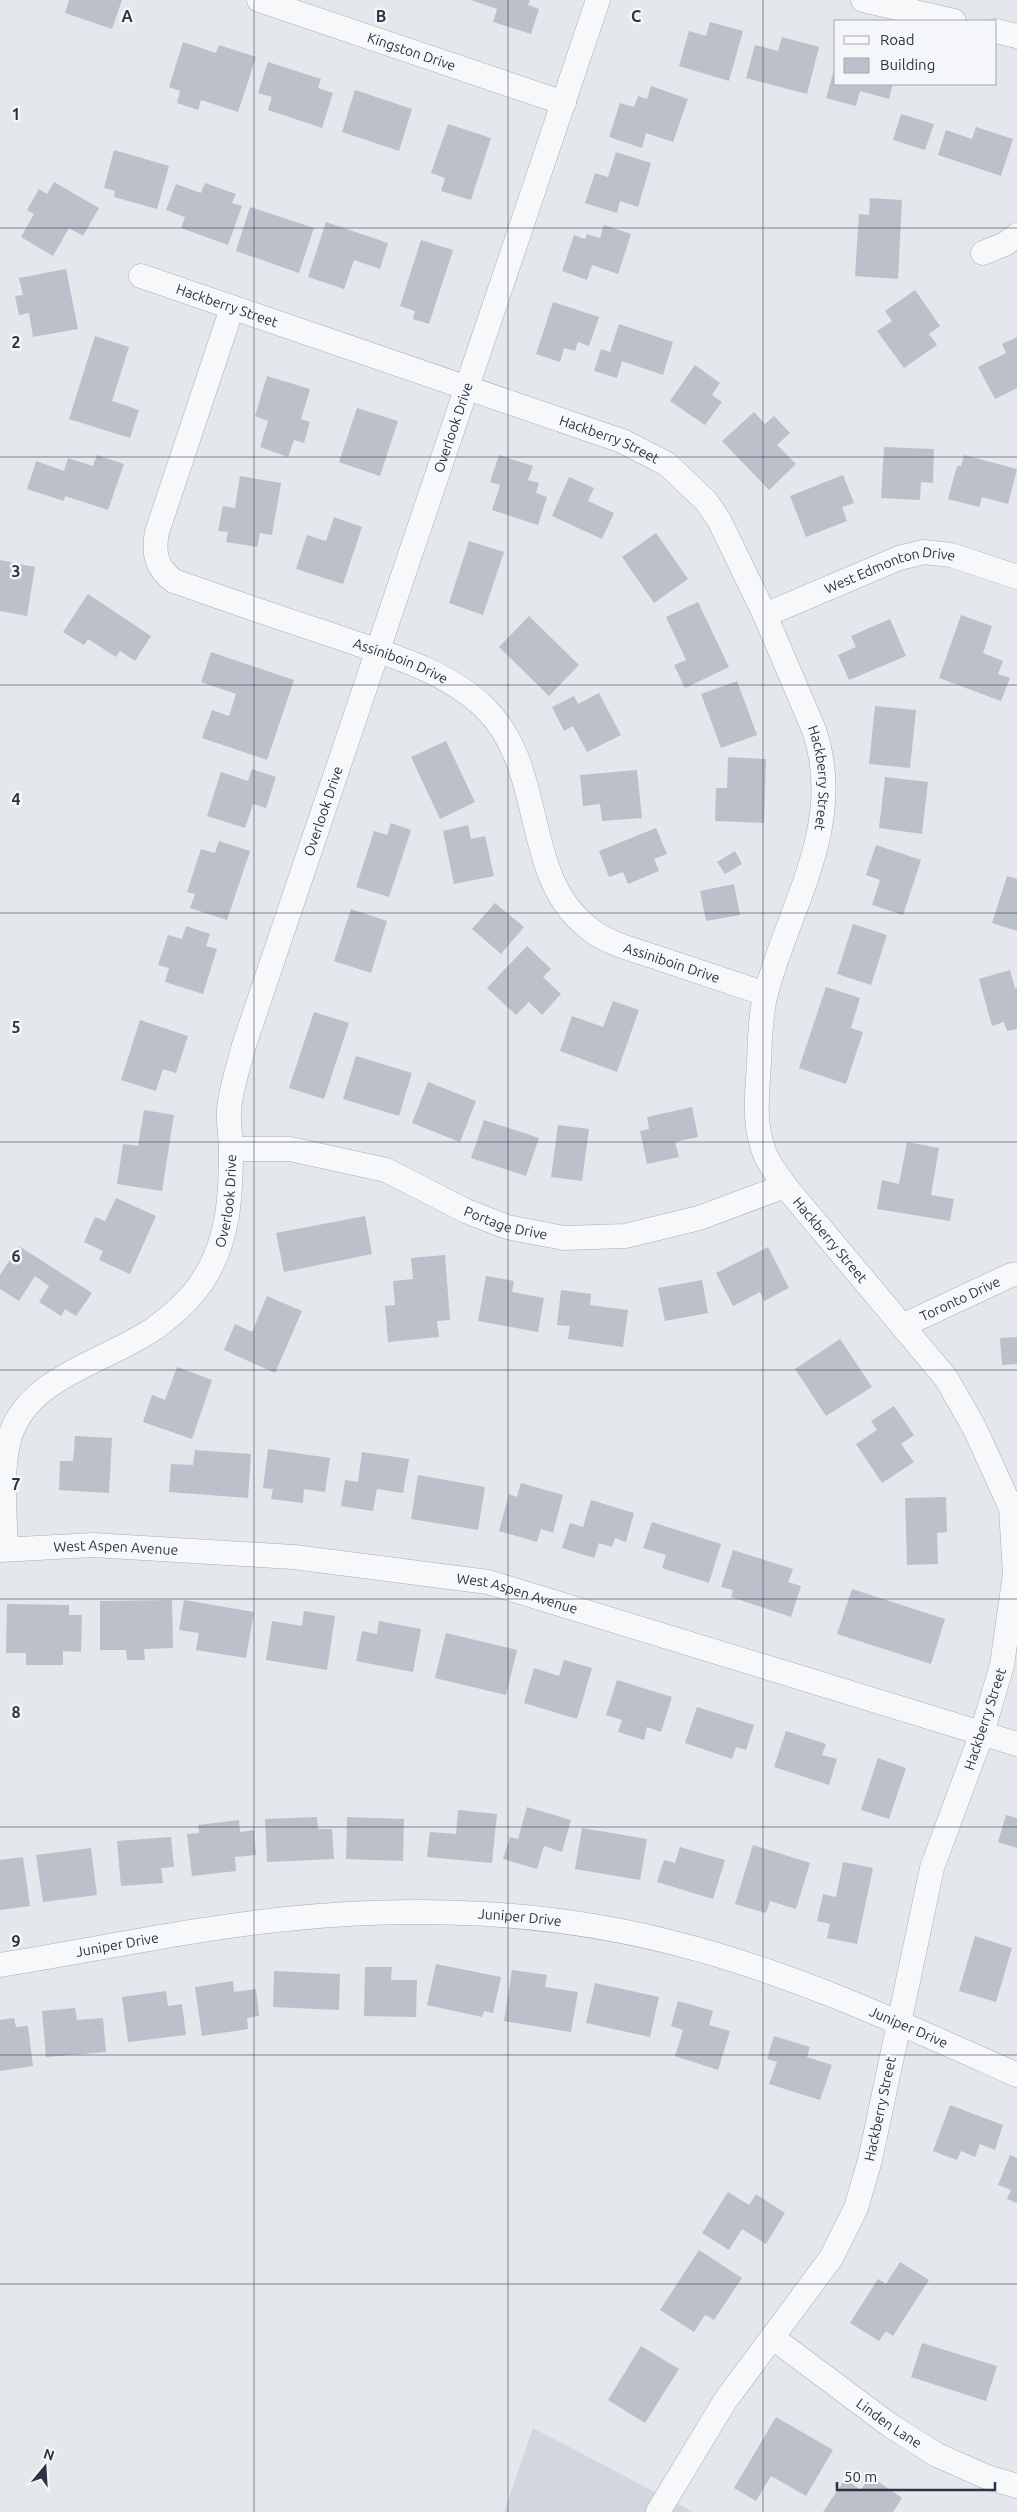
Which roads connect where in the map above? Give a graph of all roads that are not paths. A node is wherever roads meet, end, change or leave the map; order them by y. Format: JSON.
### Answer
{"nodes":[{"id":1,"x":259,"y":0,"type":"edge"},
{"id":2,"x":598,"y":0,"type":"edge"},
{"id":3,"x":863,"y":0,"type":"edge"},
{"id":4,"x":950,"y":20,"type":"edge"},
{"id":5,"x":997,"y":31,"type":"edge"},
{"id":6,"x":1017,"y":36,"type":"edge"},
{"id":7,"x":564,"y":103,"type":"junction"},
{"id":8,"x":1017,"y":235,"type":"edge"},
{"id":9,"x":983,"y":253,"type":"dead end"},
{"id":10,"x":141,"y":276,"type":"dead end"},
{"id":11,"x":232,"y":308,"type":"junction"},
{"id":12,"x":468,"y":387,"type":"junction"},
{"id":13,"x":1017,"y":577,"type":"edge"},
{"id":14,"x":765,"y":615,"type":"junction"},
{"id":15,"x":376,"y":651,"type":"junction"},
{"id":16,"x":766,"y":994,"type":"junction"},
{"id":17,"x":231,"y":1149,"type":"junction"},
{"id":18,"x":785,"y":1186,"type":"junction"},
{"id":19,"x":1017,"y":1274,"type":"edge"},
{"id":20,"x":902,"y":1326,"type":"junction"},
{"id":21,"x":3,"y":1550,"type":"edge"},
{"id":22,"x":982,"y":1733,"type":"junction"},
{"id":23,"x":1017,"y":1744,"type":"edge"},
{"id":24,"x":0,"y":1965,"type":"edge"},
{"id":25,"x":898,"y":2024,"type":"junction"},
{"id":26,"x":1017,"y":2075,"type":"edge"},
{"id":27,"x":773,"y":2338,"type":"junction"},
{"id":28,"x":1017,"y":2486,"type":"edge"},
{"id":29,"x":658,"y":2512,"type":"edge"}],
"edges":[{"from":1,"to":7,"type":"street","name":"Kingston Drive"},
{"from":2,"to":7,"type":"street","name":"Overlook Drive"},
{"from":3,"to":4,"type":"street"},
{"from":5,"to":6,"type":"street"},
{"from":7,"to":12,"type":"street","name":"Overlook Drive"},
{"from":8,"to":9,"type":"street"},
{"from":10,"to":11,"type":"street","name":"Hackberry Street"},
{"from":11,"to":12,"type":"street","name":"Hackberry Street"},
{"from":11,"to":15,"type":"street","name":"Assiniboin Drive"},
{"from":12,"to":14,"type":"street","name":"Hackberry Street"},
{"from":12,"to":15,"type":"street","name":"Overlook Drive"},
{"from":13,"to":14,"type":"street","name":"West Edmonton Drive"},
{"from":14,"to":16,"type":"street","name":"Hackberry Street"},
{"from":15,"to":16,"type":"street","name":"Assiniboin Drive"},
{"from":15,"to":17,"type":"street","name":"Overlook Drive"},
{"from":16,"to":18,"type":"street","name":"Hackberry Street"},
{"from":17,"to":18,"type":"street","name":"Portage Drive"},
{"from":17,"to":21,"type":"street","name":"Overlook Drive"},
{"from":18,"to":20,"type":"street","name":"Hackberry Street"},
{"from":19,"to":20,"type":"street","name":"Toronto Drive"},
{"from":20,"to":22,"type":"street","name":"Hackberry Street"},
{"from":21,"to":22,"type":"street","name":"West Aspen Avenue"},
{"from":22,"to":23,"type":"street","name":"West Aspen Avenue"},
{"from":22,"to":25,"type":"street","name":"Hackberry Street"},
{"from":24,"to":25,"type":"street","name":"Juniper Drive"},
{"from":25,"to":26,"type":"street","name":"Juniper Drive"},
{"from":25,"to":27,"type":"street","name":"Hackberry Street"},
{"from":27,"to":28,"type":"street","name":"Linden Lane"},
{"from":27,"to":29,"type":"street","name":"Hackberry Street"}]}
